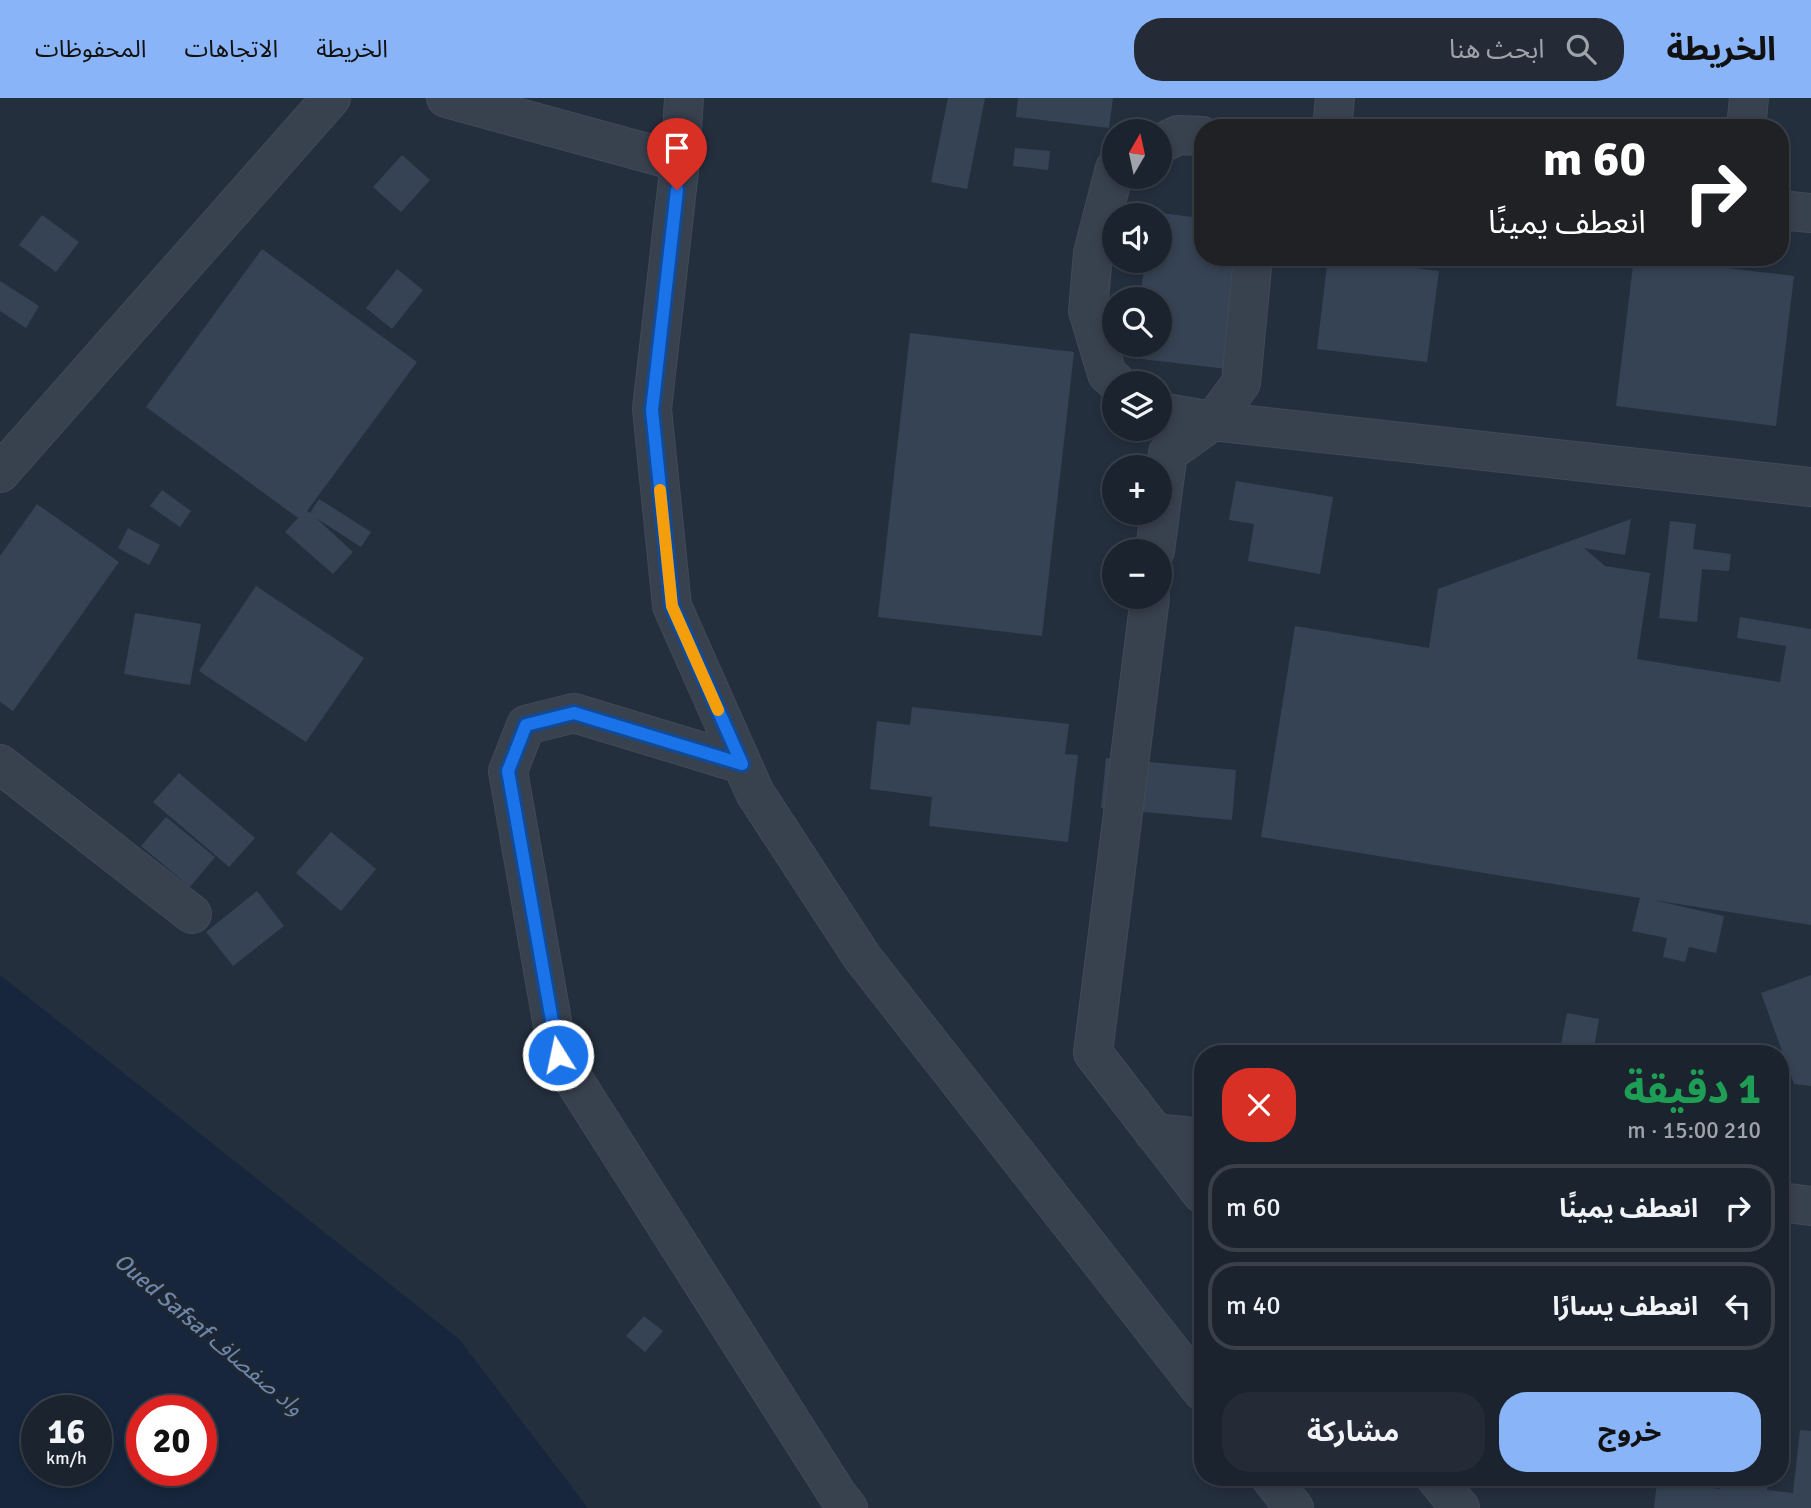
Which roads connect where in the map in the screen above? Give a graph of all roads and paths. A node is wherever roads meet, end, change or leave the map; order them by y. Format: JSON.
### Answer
{"nodes":[{"id":1,"x":331,"y":98,"type":"edge"},
{"id":2,"x":446,"y":98,"type":"edge"},
{"id":3,"x":684,"y":98,"type":"edge"},
{"id":4,"x":1335,"y":98,"type":"edge"},
{"id":5,"x":1749,"y":98,"type":"edge"},
{"id":6,"x":1333,"y":119,"type":"edge"},
{"id":7,"x":1747,"y":119,"type":"edge"},
{"id":8,"x":1194,"y":136,"type":"edge"},
{"id":9,"x":1172,"y":138,"type":"edge"},
{"id":10,"x":680,"y":162,"type":"junction"},
{"id":11,"x":1110,"y":189,"type":"edge"},
{"id":12,"x":1789,"y":211,"type":"edge"},
{"id":13,"x":1811,"y":213,"type":"edge"},
{"id":14,"x":1252,"y":266,"type":"edge"},
{"id":15,"x":1106,"y":371,"type":"edge"},
{"id":16,"x":1172,"y":414,"type":"edge"},
{"id":17,"x":1213,"y":421,"type":"junction"},
{"id":18,"x":1168,"y":455,"type":"edge"},
{"id":19,"x":0,"y":473,"type":"edge"},
{"id":20,"x":1811,"y":487,"type":"edge"},
{"id":21,"x":1148,"y":609,"type":"edge"},
{"id":22,"x":0,"y":764,"type":"edge"},
{"id":23,"x":742,"y":764,"type":"junction"},
{"id":24,"x":192,"y":914,"type":"dead end"},
{"id":25,"x":1154,"y":1133,"type":"junction"},
{"id":26,"x":1194,"y":1137,"type":"edge"},
{"id":27,"x":1194,"y":1184,"type":"edge"},
{"id":28,"x":1789,"y":1203,"type":"edge"},
{"id":29,"x":1811,"y":1206,"type":"edge"},
{"id":30,"x":1194,"y":1381,"type":"edge"},
{"id":31,"x":1277,"y":1486,"type":"edge"},
{"id":32,"x":1442,"y":1486,"type":"edge"},
{"id":33,"x":848,"y":1508,"type":"edge"},
{"id":34,"x":1294,"y":1508,"type":"edge"},
{"id":35,"x":1460,"y":1508,"type":"edge"}],
"edges":[{"from":1,"to":19,"type":"lane"},
{"from":2,"to":10,"type":"lane"},
{"from":3,"to":10,"type":"lane"},
{"from":4,"to":6,"type":"lane"},
{"from":5,"to":7,"type":"lane"},
{"from":8,"to":9,"type":"lane"},
{"from":10,"to":23,"type":"lane"},
{"from":11,"to":15,"type":"lane"},
{"from":12,"to":13,"type":"lane"},
{"from":14,"to":17,"type":"lane"},
{"from":16,"to":17,"type":"lane"},
{"from":17,"to":18,"type":"lane"},
{"from":17,"to":20,"type":"lane"},
{"from":21,"to":25,"type":"lane"},
{"from":22,"to":24,"type":"lane"},
{"from":23,"to":30,"type":"lane"},
{"from":23,"to":33,"type":"lane"},
{"from":25,"to":26,"type":"lane"},
{"from":25,"to":27,"type":"lane"},
{"from":28,"to":29,"type":"lane"},
{"from":31,"to":34,"type":"lane"},
{"from":32,"to":35,"type":"lane"}]}
